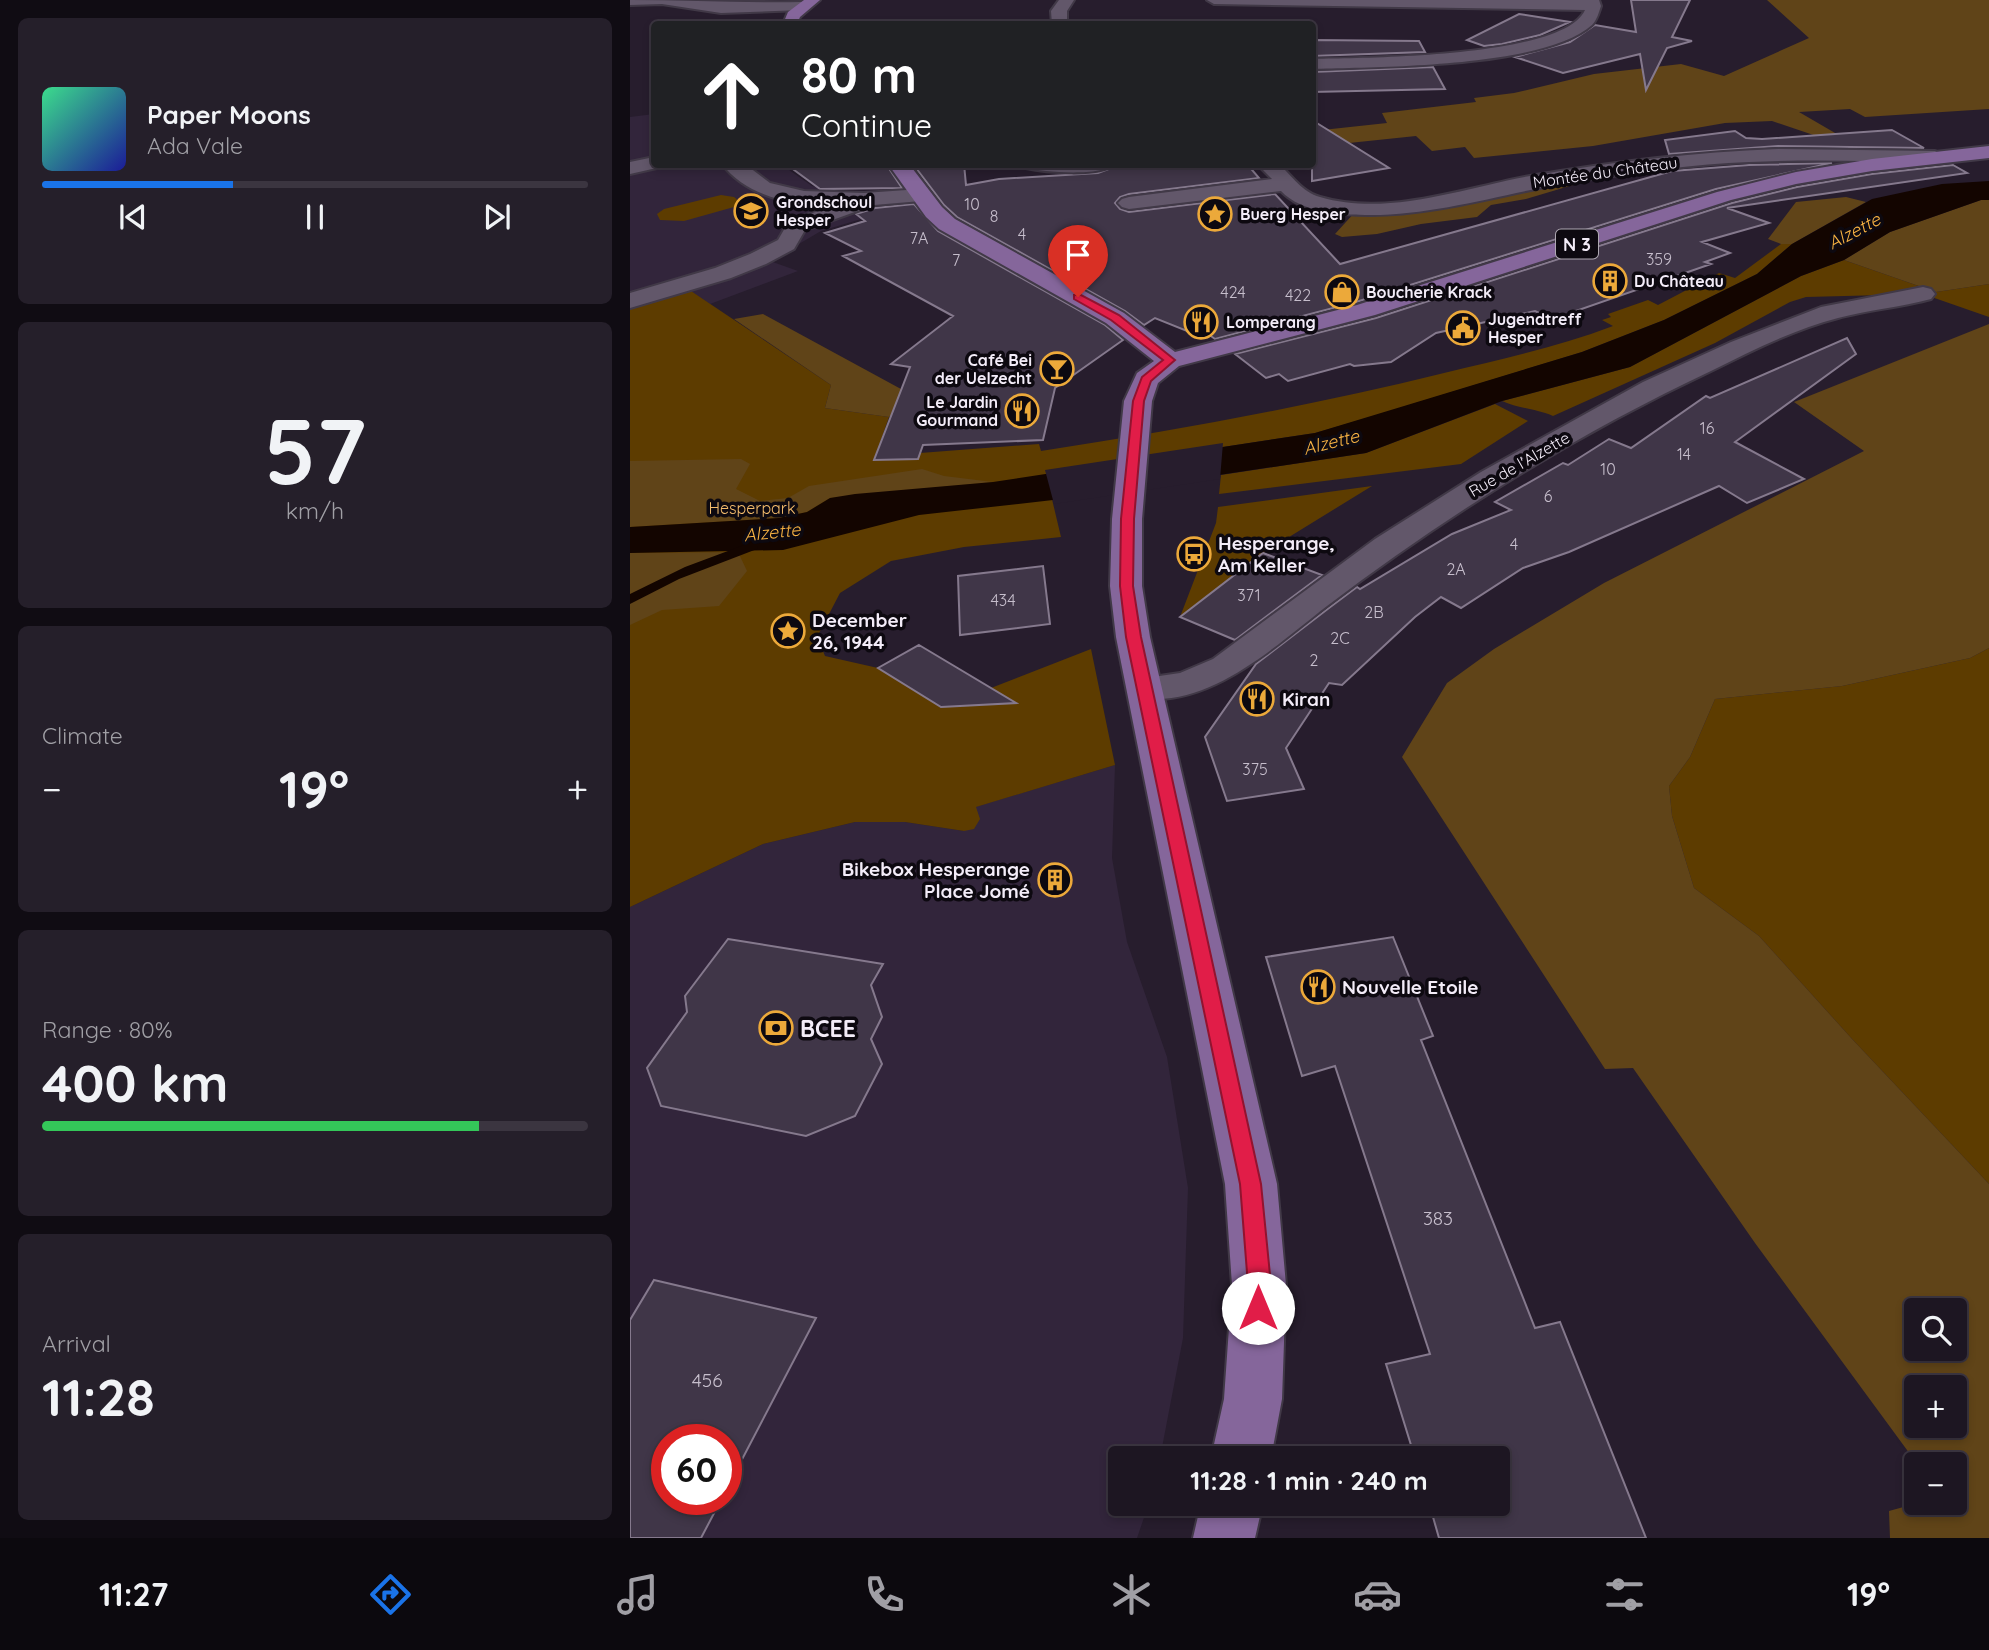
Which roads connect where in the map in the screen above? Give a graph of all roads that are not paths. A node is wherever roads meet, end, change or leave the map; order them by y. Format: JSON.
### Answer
{"nodes":[{"id":1,"x":1067,"y":0,"type":"edge"},
{"id":2,"x":1214,"y":0,"type":"edge"},
{"id":3,"x":630,"y":1,"type":"edge"},
{"id":4,"x":1348,"y":1,"type":"edge"},
{"id":5,"x":807,"y":3,"type":"edge"},
{"id":6,"x":1593,"y":3,"type":"edge"},
{"id":7,"x":791,"y":21,"type":"edge"},
{"id":8,"x":1060,"y":21,"type":"edge"},
{"id":9,"x":1316,"y":64,"type":"edge"},
{"id":10,"x":1989,"y":152,"type":"edge"},
{"id":11,"x":1935,"y":157,"type":"junction"},
{"id":12,"x":651,"y":164,"type":"edge"},
{"id":13,"x":737,"y":168,"type":"edge"},
{"id":14,"x":901,"y":168,"type":"edge"},
{"id":15,"x":1271,"y":168,"type":"edge"},
{"id":16,"x":630,"y":169,"type":"edge"},
{"id":17,"x":1284,"y":184,"type":"junction"},
{"id":18,"x":921,"y":195,"type":"junction"},
{"id":19,"x":866,"y":201,"type":"junction"},
{"id":20,"x":1129,"y":203,"type":"dead end"},
{"id":21,"x":1923,"y":294,"type":"dead end"},
{"id":22,"x":630,"y":301,"type":"edge"},
{"id":23,"x":1170,"y":360,"type":"junction"},
{"id":24,"x":1145,"y":688,"type":"junction"},
{"id":25,"x":1243,"y":1446,"type":"edge"}],
"edges":[{"from":1,"to":8,"type":"street"},
{"from":2,"to":4,"type":"street"},
{"from":3,"to":5,"type":"street"},
{"from":4,"to":6,"type":"street"},
{"from":5,"to":7,"type":"main road"},
{"from":6,"to":9,"type":"street"},
{"from":10,"to":11,"type":"main road","number":"N 3"},
{"from":11,"to":17,"type":"street","name":"Montée du Château"},
{"from":11,"to":23,"type":"main road","number":"N 3"},
{"from":12,"to":16,"type":"street"},
{"from":13,"to":19,"type":"street"},
{"from":14,"to":18,"type":"main road"},
{"from":15,"to":17,"type":"street","name":"Montée du Château"},
{"from":17,"to":20,"type":"street"},
{"from":18,"to":19,"type":"street"},
{"from":18,"to":23,"type":"main road"},
{"from":19,"to":22,"type":"street"},
{"from":21,"to":24,"type":"street","name":"Rue de l'Alzette"},
{"from":23,"to":24,"type":"main road","number":"N 3"},
{"from":24,"to":25,"type":"main road","number":"N 3"}]}
